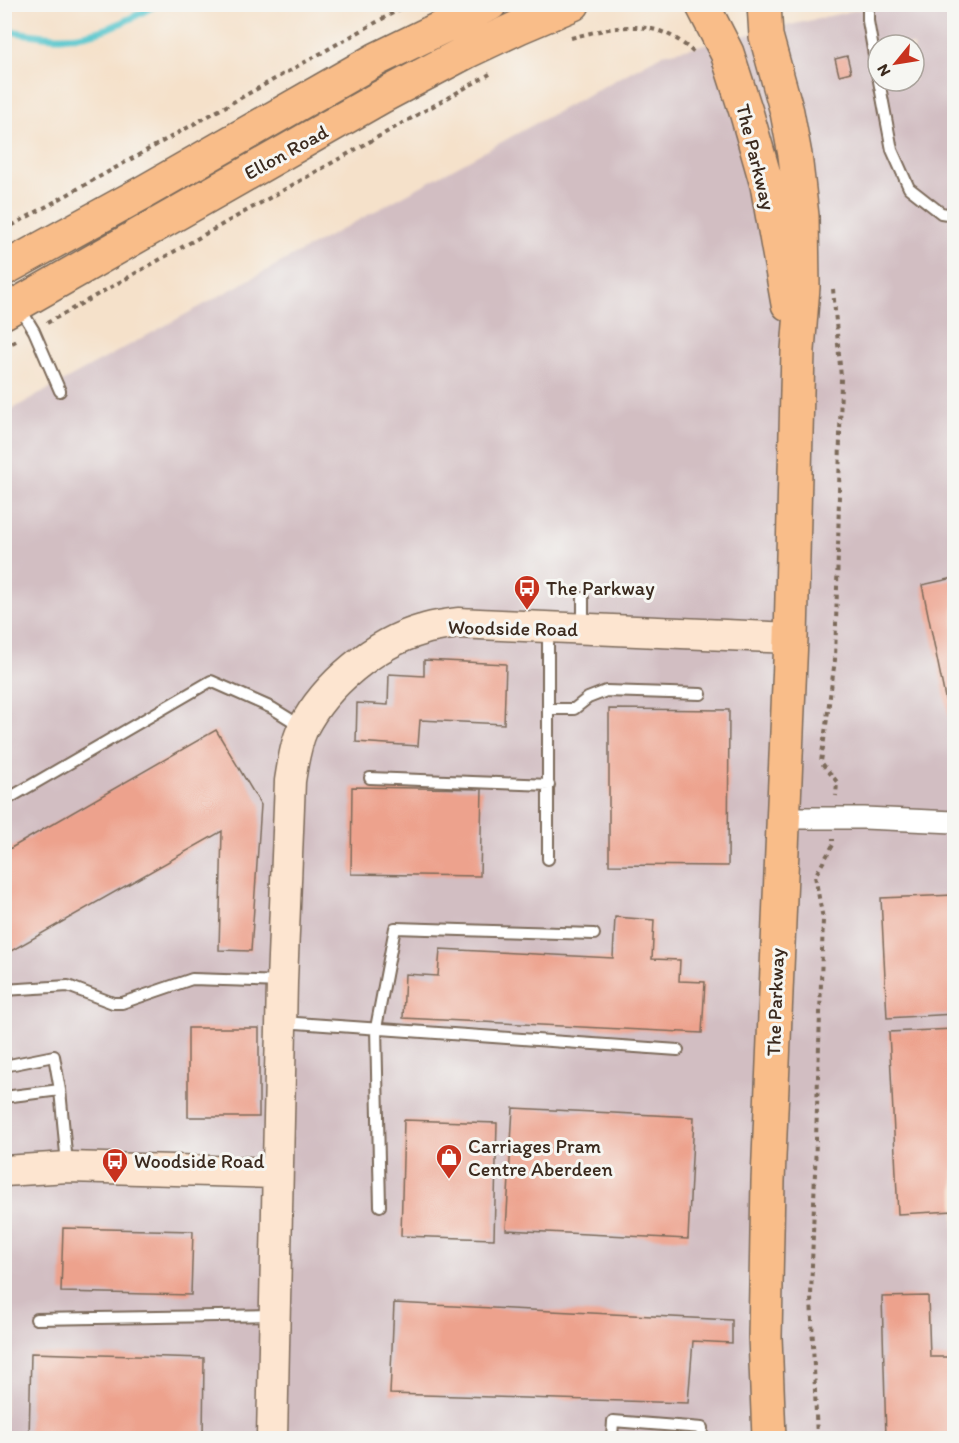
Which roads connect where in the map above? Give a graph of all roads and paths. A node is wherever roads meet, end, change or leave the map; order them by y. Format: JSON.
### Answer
{"nodes":[{"id":1,"x":409,"y":4,"type":"edge"},
{"id":2,"x":457,"y":4,"type":"edge"},
{"id":3,"x":490,"y":4,"type":"edge"},
{"id":4,"x":573,"y":4,"type":"edge"},
{"id":5,"x":702,"y":4,"type":"edge"},
{"id":6,"x":764,"y":4,"type":"edge"},
{"id":7,"x":868,"y":4,"type":"edge"},
{"id":8,"x":870,"y":33,"type":"edge"},
{"id":9,"x":570,"y":38,"type":"dead end"},
{"id":10,"x":376,"y":59,"type":"junction"},
{"id":11,"x":697,"y":59,"type":"dead end"},
{"id":12,"x":494,"y":73,"type":"dead end"},
{"id":13,"x":881,"y":93,"type":"edge"},
{"id":14,"x":954,"y":215,"type":"edge"},
{"id":15,"x":4,"y":230,"type":"edge"},
{"id":16,"x":4,"y":269,"type":"edge"},
{"id":17,"x":833,"y":281,"type":"dead end"},
{"id":18,"x":19,"y":316,"type":"edge"},
{"id":19,"x":4,"y":347,"type":"edge"},
{"id":20,"x":798,"y":350,"type":"junction"},
{"id":21,"x":60,"y":391,"type":"dead end"},
{"id":22,"x":583,"y":598,"type":"dead end"},
{"id":23,"x":548,"y":627,"type":"junction"},
{"id":24,"x":582,"y":629,"type":"junction"},
{"id":25,"x":791,"y":638,"type":"junction"},
{"id":26,"x":701,"y":694,"type":"dead end"},
{"id":27,"x":548,"y":709,"type":"junction"},
{"id":28,"x":304,"y":728,"type":"junction"},
{"id":29,"x":370,"y":778,"type":"dead end"},
{"id":30,"x":549,"y":785,"type":"junction"},
{"id":31,"x":4,"y":801,"type":"edge"},
{"id":32,"x":783,"y":818,"type":"junction"},
{"id":33,"x":833,"y":818,"type":"junction"},
{"id":34,"x":954,"y":822,"type":"edge"},
{"id":35,"x":548,"y":859,"type":"dead end"},
{"id":36,"x":594,"y":934,"type":"dead end"},
{"id":37,"x":282,"y":982,"type":"junction"},
{"id":38,"x":4,"y":990,"type":"edge"},
{"id":39,"x":282,"y":1022,"type":"junction"},
{"id":40,"x":376,"y":1028,"type":"junction"},
{"id":41,"x":678,"y":1050,"type":"dead end"},
{"id":42,"x":4,"y":1066,"type":"edge"},
{"id":43,"x":60,"y":1090,"type":"junction"},
{"id":44,"x":4,"y":1097,"type":"edge"},
{"id":45,"x":68,"y":1167,"type":"junction"},
{"id":46,"x":4,"y":1171,"type":"edge"},
{"id":47,"x":277,"y":1173,"type":"junction"},
{"id":48,"x":380,"y":1206,"type":"dead end"},
{"id":49,"x":273,"y":1315,"type":"junction"},
{"id":50,"x":36,"y":1319,"type":"dead end"},
{"id":51,"x":272,"y":1438,"type":"edge"},
{"id":52,"x":612,"y":1438,"type":"edge"},
{"id":53,"x":701,"y":1438,"type":"edge"},
{"id":54,"x":769,"y":1438,"type":"edge"},
{"id":55,"x":817,"y":1438,"type":"edge"}],
"edges":[{"from":1,"to":15,"type":"path"},
{"from":2,"to":10,"type":"main road"},
{"from":3,"to":10,"type":"main road","name":"Ellon Road"},
{"from":4,"to":18,"type":"main road","name":"Ellon Road"},
{"from":5,"to":20,"type":"main road","name":"The Parkway"},
{"from":6,"to":20,"type":"main road","name":"The Parkway"},
{"from":7,"to":8,"type":"lane"},
{"from":9,"to":11,"type":"path"},
{"from":10,"to":16,"type":"main road","name":"Ellon Road"},
{"from":12,"to":18,"type":"path"},
{"from":13,"to":14,"type":"lane"},
{"from":17,"to":33,"type":"path"},
{"from":18,"to":19,"type":"path"},
{"from":18,"to":21,"type":"lane"},
{"from":20,"to":25,"type":"main road","name":"The Parkway"},
{"from":22,"to":24,"type":"lane"},
{"from":23,"to":24,"type":"street","name":"Woodside Road"},
{"from":23,"to":27,"type":"lane"},
{"from":23,"to":28,"type":"street","name":"Woodside Road"},
{"from":24,"to":25,"type":"street","name":"Woodside Road"},
{"from":25,"to":32,"type":"main road","name":"The Parkway"},
{"from":26,"to":27,"type":"lane"},
{"from":27,"to":30,"type":"lane"},
{"from":28,"to":31,"type":"lane"},
{"from":28,"to":37,"type":"street","name":"Woodside Road"},
{"from":29,"to":30,"type":"lane"},
{"from":30,"to":35,"type":"lane"},
{"from":32,"to":33,"type":"street"},
{"from":32,"to":54,"type":"main road","name":"The Parkway"},
{"from":33,"to":34,"type":"street"},
{"from":33,"to":55,"type":"path"},
{"from":36,"to":40,"type":"lane"},
{"from":37,"to":38,"type":"lane"},
{"from":37,"to":39,"type":"street","name":"Woodside Road"},
{"from":39,"to":40,"type":"lane"},
{"from":39,"to":47,"type":"street","name":"Woodside Road"},
{"from":40,"to":41,"type":"lane"},
{"from":40,"to":48,"type":"lane"},
{"from":42,"to":43,"type":"lane"},
{"from":43,"to":44,"type":"lane"},
{"from":43,"to":45,"type":"lane"},
{"from":45,"to":46,"type":"street"},
{"from":45,"to":47,"type":"street"},
{"from":47,"to":49,"type":"street","name":"Woodside Road"},
{"from":49,"to":50,"type":"lane"},
{"from":49,"to":51,"type":"street","name":"Woodside Road"},
{"from":52,"to":53,"type":"lane"}]}
